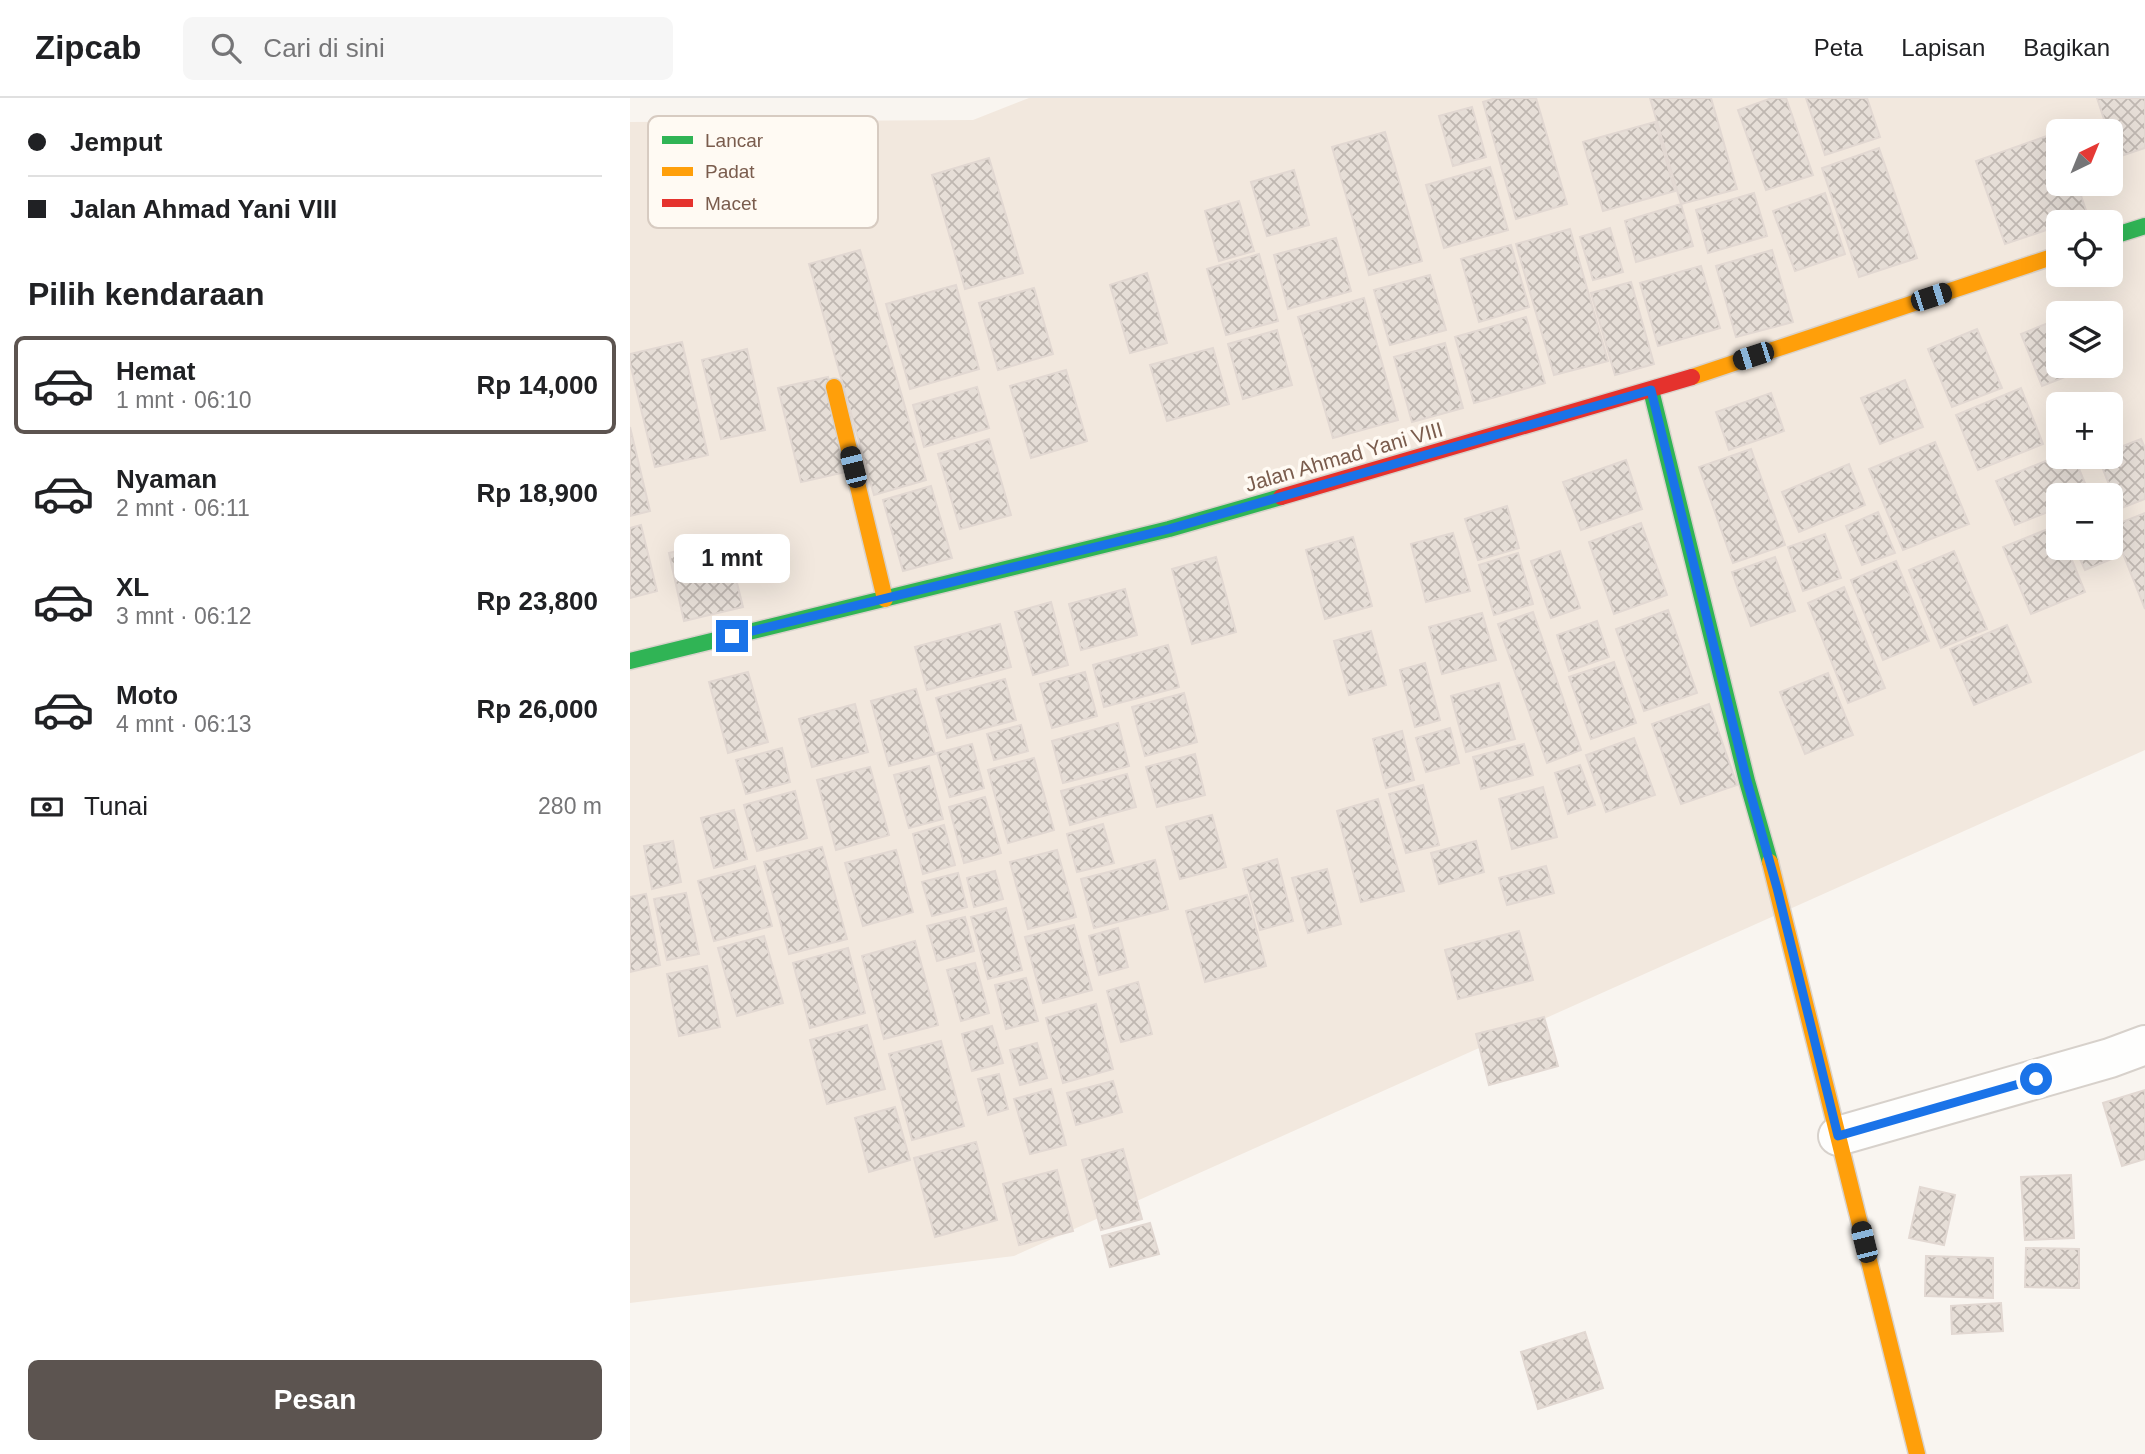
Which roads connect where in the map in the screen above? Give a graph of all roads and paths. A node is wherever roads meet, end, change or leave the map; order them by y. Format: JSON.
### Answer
{"nodes":[{"id":1,"x":2145,"y":226,"type":"edge"},
{"id":2,"x":2123,"y":233,"type":"edge"},
{"id":3,"x":2046,"y":259,"type":"edge"},
{"id":4,"x":834,"y":387,"type":"dead end"},
{"id":5,"x":1651,"y":390,"type":"junction"},
{"id":6,"x":886,"y":599,"type":"junction"},
{"id":7,"x":630,"y":661,"type":"edge"},
{"id":8,"x":2145,"y":1045,"type":"edge"},
{"id":9,"x":1838,"y":1136,"type":"junction"},
{"id":10,"x":1917,"y":1454,"type":"edge"}],
"edges":[{"from":1,"to":2,"type":"street"},
{"from":3,"to":5,"type":"street","name":"Jalan Ahmad Yani VIII"},
{"from":4,"to":6,"type":"street"},
{"from":5,"to":6,"type":"street","name":"Jalan Ahmad Yani VIII"},
{"from":5,"to":9,"type":"street"},
{"from":6,"to":7,"type":"street","name":"Jalan Ahmad Yani VIII"},
{"from":8,"to":9,"type":"street"},
{"from":9,"to":10,"type":"street"}]}
